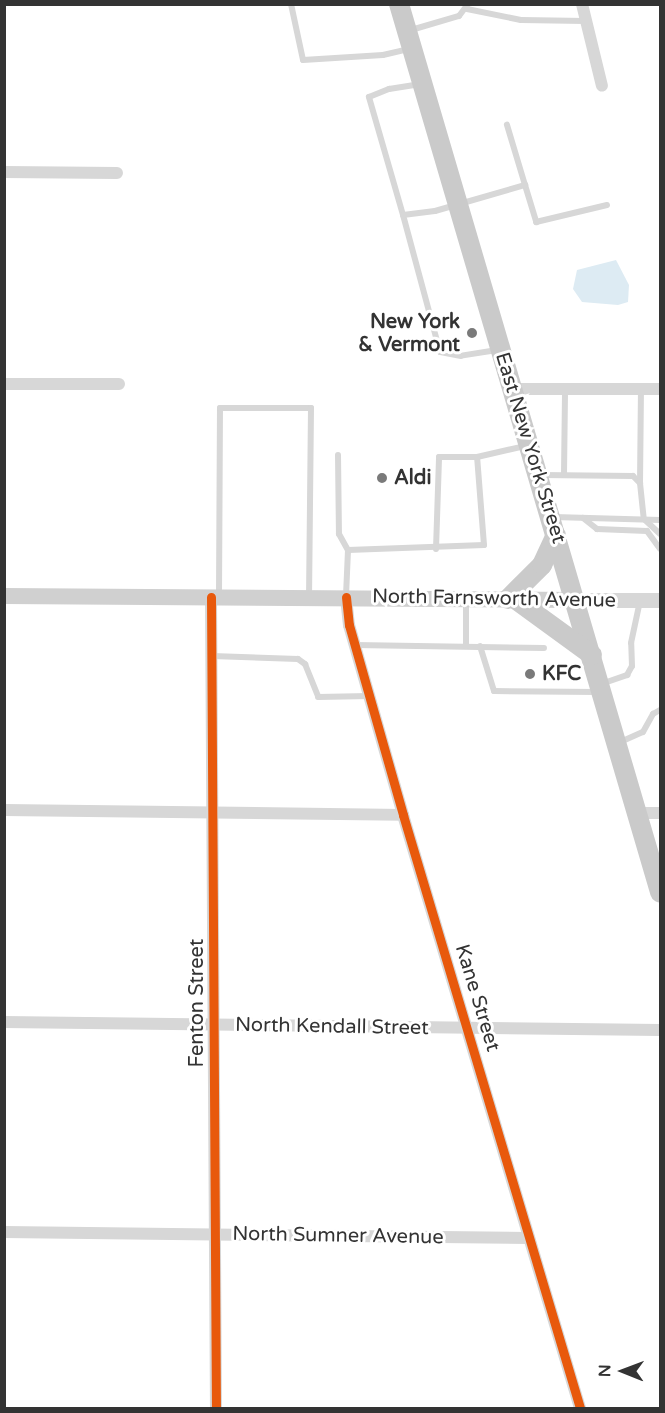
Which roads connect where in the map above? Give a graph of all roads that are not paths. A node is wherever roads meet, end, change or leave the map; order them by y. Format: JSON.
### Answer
{"nodes":[{"id":1,"x":291,"y":4,"type":"edge"},
{"id":2,"x":399,"y":4,"type":"edge"},
{"id":3,"x":582,"y":4,"type":"edge"},
{"id":4,"x":467,"y":7,"type":"edge"},
{"id":5,"x":585,"y":21,"type":"junction"},
{"id":6,"x":410,"y":39,"type":"junction"},
{"id":7,"x":422,"y":84,"type":"junction"},
{"id":8,"x":602,"y":86,"type":"dead end"},
{"id":9,"x":507,"y":125,"type":"dead end"},
{"id":10,"x":4,"y":172,"type":"edge"},
{"id":11,"x":117,"y":173,"type":"dead end"},
{"id":12,"x":525,"y":185,"type":"junction"},
{"id":13,"x":457,"y":204,"type":"junction"},
{"id":14,"x":607,"y":206,"type":"dead end"},
{"id":15,"x":403,"y":215,"type":"junction"},
{"id":16,"x":501,"y":349,"type":"junction"},
{"id":17,"x":4,"y":384,"type":"edge"},
{"id":18,"x":119,"y":384,"type":"dead end"},
{"id":19,"x":512,"y":389,"type":"junction"},
{"id":20,"x":565,"y":389,"type":"junction"},
{"id":21,"x":641,"y":389,"type":"junction"},
{"id":22,"x":660,"y":389,"type":"edge"},
{"id":23,"x":529,"y":446,"type":"junction"},
{"id":24,"x":338,"y":455,"type":"dead end"},
{"id":25,"x":477,"y":457,"type":"junction"},
{"id":26,"x":537,"y":475,"type":"junction"},
{"id":27,"x":564,"y":475,"type":"junction"},
{"id":28,"x":640,"y":483,"type":"junction"},
{"id":29,"x":583,"y":518,"type":"junction"},
{"id":30,"x":644,"y":519,"type":"junction"},
{"id":31,"x":660,"y":520,"type":"edge"},
{"id":32,"x":553,"y":526,"type":"junction"},
{"id":33,"x":660,"y":534,"type":"edge"},
{"id":34,"x":436,"y":549,"type":"junction"},
{"id":35,"x":660,"y":549,"type":"edge"},
{"id":36,"x":348,"y":550,"type":"junction"},
{"id":37,"x":4,"y":596,"type":"edge"},
{"id":38,"x":215,"y":597,"type":"junction"},
{"id":39,"x":309,"y":597,"type":"junction"},
{"id":40,"x":346,"y":597,"type":"junction"},
{"id":41,"x":466,"y":599,"type":"junction"},
{"id":42,"x":512,"y":599,"type":"junction"},
{"id":43,"x":575,"y":600,"type":"junction"},
{"id":44,"x":640,"y":600,"type":"junction"},
{"id":45,"x":660,"y":600,"type":"edge"},
{"id":46,"x":355,"y":645,"type":"junction"},
{"id":47,"x":466,"y":646,"type":"junction"},
{"id":48,"x":480,"y":646,"type":"junction"},
{"id":49,"x":544,"y":648,"type":"dead end"},
{"id":50,"x":592,"y":655,"type":"junction"},
{"id":51,"x":212,"y":656,"type":"junction"},
{"id":52,"x":602,"y":688,"type":"junction"},
{"id":53,"x":369,"y":696,"type":"junction"},
{"id":54,"x":660,"y":710,"type":"edge"},
{"id":55,"x":617,"y":743,"type":"junction"},
{"id":56,"x":4,"y":810,"type":"edge"},
{"id":57,"x":213,"y":813,"type":"junction"},
{"id":58,"x":637,"y":813,"type":"junction"},
{"id":59,"x":660,"y":813,"type":"edge"},
{"id":60,"x":403,"y":815,"type":"junction"},
{"id":61,"x":660,"y":892,"type":"edge"},
{"id":62,"x":4,"y":1022,"type":"edge"},
{"id":63,"x":215,"y":1024,"type":"junction"},
{"id":64,"x":468,"y":1030,"type":"junction"},
{"id":65,"x":660,"y":1030,"type":"edge"},
{"id":66,"x":4,"y":1232,"type":"edge"},
{"id":67,"x":215,"y":1235,"type":"junction"},
{"id":68,"x":528,"y":1238,"type":"junction"},
{"id":69,"x":216,"y":1408,"type":"edge"},
{"id":70,"x":579,"y":1408,"type":"edge"}],
"edges":[{"from":1,"to":6,"type":"lane"},
{"from":2,"to":6,"type":"main road","name":"East New York Street"},
{"from":3,"to":5,"type":"street"},
{"from":4,"to":5,"type":"lane"},
{"from":4,"to":6,"type":"lane"},
{"from":5,"to":8,"type":"street"},
{"from":6,"to":7,"type":"main road","name":"East New York Street"},
{"from":7,"to":13,"type":"main road","name":"East New York Street"},
{"from":7,"to":15,"type":"lane"},
{"from":9,"to":12,"type":"lane"},
{"from":10,"to":11,"type":"street"},
{"from":12,"to":13,"type":"lane"},
{"from":12,"to":14,"type":"lane"},
{"from":13,"to":15,"type":"lane"},
{"from":13,"to":16,"type":"main road","name":"East New York Street"},
{"from":15,"to":16,"type":"lane"},
{"from":16,"to":19,"type":"main road","name":"East New York Street"},
{"from":17,"to":18,"type":"street"},
{"from":19,"to":20,"type":"street"},
{"from":19,"to":23,"type":"main road","name":"East New York Street"},
{"from":20,"to":21,"type":"street"},
{"from":20,"to":27,"type":"lane"},
{"from":21,"to":22,"type":"street"},
{"from":21,"to":28,"type":"lane"},
{"from":23,"to":25,"type":"lane"},
{"from":23,"to":26,"type":"main road","name":"East New York Street"},
{"from":24,"to":36,"type":"lane"},
{"from":25,"to":34,"type":"lane"},
{"from":25,"to":34,"type":"lane"},
{"from":26,"to":27,"type":"lane"},
{"from":26,"to":32,"type":"main road","name":"East New York Street"},
{"from":27,"to":28,"type":"lane"},
{"from":28,"to":30,"type":"lane"},
{"from":29,"to":30,"type":"lane"},
{"from":29,"to":32,"type":"lane"},
{"from":29,"to":35,"type":"lane"},
{"from":30,"to":31,"type":"lane"},
{"from":30,"to":33,"type":"lane"},
{"from":32,"to":42,"type":"main road"},
{"from":32,"to":43,"type":"main road","name":"East New York Street"},
{"from":34,"to":36,"type":"lane"},
{"from":36,"to":40,"type":"lane"},
{"from":37,"to":38,"type":"main road","name":"North Farnsworth Avenue"},
{"from":38,"to":39,"type":"main road","name":"North Farnsworth Avenue"},
{"from":38,"to":39,"type":"lane"},
{"from":38,"to":51,"type":"street","name":"Fenton Street"},
{"from":39,"to":40,"type":"main road","name":"North Farnsworth Avenue"},
{"from":40,"to":41,"type":"main road","name":"North Farnsworth Avenue"},
{"from":40,"to":46,"type":"street","name":"Kane Street"},
{"from":41,"to":42,"type":"main road","name":"North Farnsworth Avenue"},
{"from":41,"to":47,"type":"lane"},
{"from":42,"to":43,"type":"main road","name":"North Farnsworth Avenue"},
{"from":42,"to":50,"type":"main road"},
{"from":43,"to":44,"type":"street","name":"North Farnsworth Avenue"},
{"from":43,"to":50,"type":"main road","name":"East New York Street"},
{"from":44,"to":45,"type":"street","name":"North Farnsworth Avenue"},
{"from":44,"to":52,"type":"lane"},
{"from":46,"to":47,"type":"lane"},
{"from":46,"to":53,"type":"street","name":"Kane Street"},
{"from":47,"to":48,"type":"lane"},
{"from":48,"to":49,"type":"lane"},
{"from":48,"to":52,"type":"lane"},
{"from":50,"to":52,"type":"main road","name":"East New York Street"},
{"from":51,"to":53,"type":"lane"},
{"from":51,"to":57,"type":"street","name":"Fenton Street"},
{"from":52,"to":55,"type":"main road","name":"East New York Street"},
{"from":53,"to":60,"type":"street","name":"Kane Street"},
{"from":54,"to":55,"type":"lane"},
{"from":55,"to":58,"type":"main road","name":"East New York Street"},
{"from":56,"to":57,"type":"street"},
{"from":57,"to":60,"type":"street"},
{"from":57,"to":63,"type":"street","name":"Fenton Street"},
{"from":58,"to":59,"type":"street"},
{"from":58,"to":61,"type":"main road","name":"East New York Street"},
{"from":60,"to":64,"type":"street","name":"Kane Street"},
{"from":62,"to":63,"type":"street","name":"North Kendall Street"},
{"from":63,"to":64,"type":"street","name":"North Kendall Street"},
{"from":63,"to":67,"type":"street","name":"Fenton Street"},
{"from":64,"to":65,"type":"street","name":"North Kendall Street"},
{"from":64,"to":68,"type":"street","name":"Kane Street"},
{"from":66,"to":67,"type":"street","name":"North Sumner Avenue"},
{"from":67,"to":68,"type":"street","name":"North Sumner Avenue"},
{"from":67,"to":69,"type":"street","name":"Fenton Street"},
{"from":68,"to":70,"type":"street","name":"Kane Street"}]}
